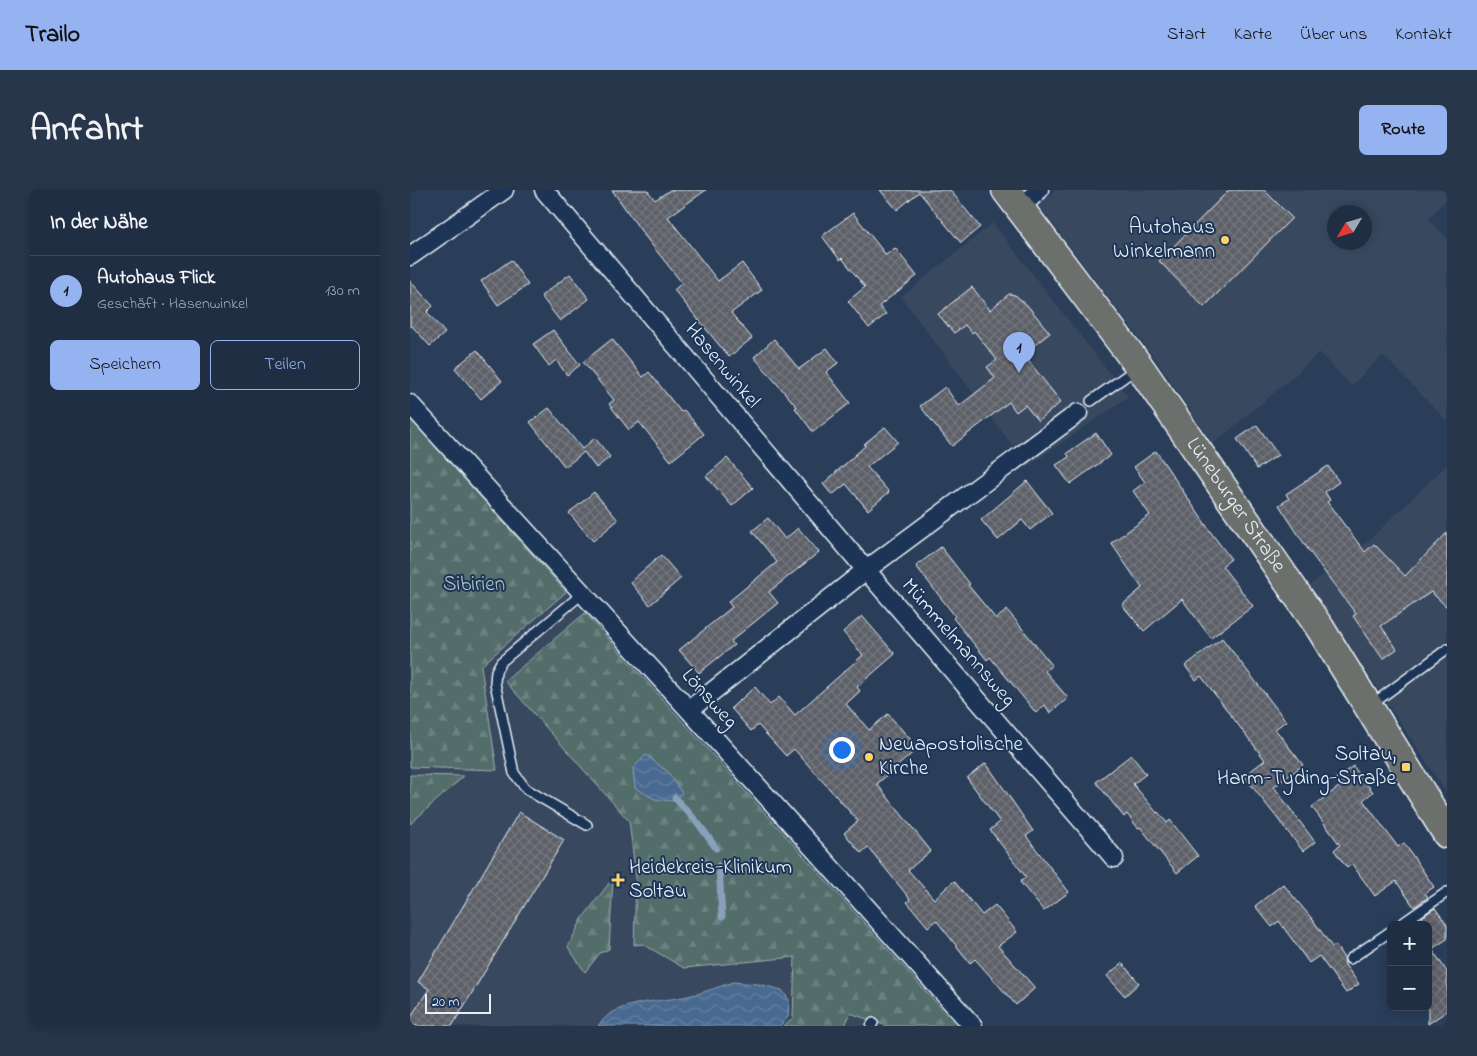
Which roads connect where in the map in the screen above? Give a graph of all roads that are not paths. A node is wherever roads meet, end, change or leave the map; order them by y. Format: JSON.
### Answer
{"nodes":[{"id":1,"x":504,"y":190,"type":"edge"},
{"id":2,"x":544,"y":190,"type":"edge"},
{"id":3,"x":1022,"y":196,"type":"edge"},
{"id":4,"x":410,"y":256,"type":"edge"},
{"id":5,"x":1139,"y":366,"type":"junction"},
{"id":6,"x":1091,"y":402,"type":"dead end"},
{"id":7,"x":410,"y":404,"type":"edge"},
{"id":8,"x":1078,"y":413,"type":"dead end"},
{"id":9,"x":866,"y":570,"type":"junction"},
{"id":10,"x":583,"y":593,"type":"junction"},
{"id":11,"x":1447,"y":649,"type":"edge"},
{"id":12,"x":1368,"y":706,"type":"junction"},
{"id":13,"x":689,"y":710,"type":"junction"},
{"id":14,"x":587,"y":825,"type":"dead end"},
{"id":15,"x":1447,"y":834,"type":"edge"},
{"id":16,"x":1114,"y":858,"type":"dead end"},
{"id":17,"x":1447,"y":892,"type":"edge"},
{"id":18,"x":1406,"y":921,"type":"edge"},
{"id":19,"x":1387,"y":934,"type":"edge"},
{"id":20,"x":1350,"y":959,"type":"dead end"},
{"id":21,"x":973,"y":1026,"type":"edge"}],
"edges":[{"from":1,"to":4,"type":"street"},
{"from":2,"to":9,"type":"street","name":"Hasenwinkel"},
{"from":3,"to":5,"type":"main road","name":"Lüneburger Straße"},
{"from":5,"to":6,"type":"lane"},
{"from":5,"to":12,"type":"main road","name":"Lüneburger Straße"},
{"from":7,"to":10,"type":"street","name":"Lönsweg"},
{"from":8,"to":9,"type":"street"},
{"from":9,"to":13,"type":"street"},
{"from":9,"to":16,"type":"street","name":"Mümmelmannsweg"},
{"from":10,"to":13,"type":"street","name":"Lönsweg"},
{"from":10,"to":14,"type":"lane"},
{"from":11,"to":12,"type":"lane"},
{"from":12,"to":15,"type":"main road","name":"Lüneburger Straße"},
{"from":13,"to":21,"type":"street","name":"Lönsweg"},
{"from":17,"to":18,"type":"lane"},
{"from":19,"to":20,"type":"lane"}]}
